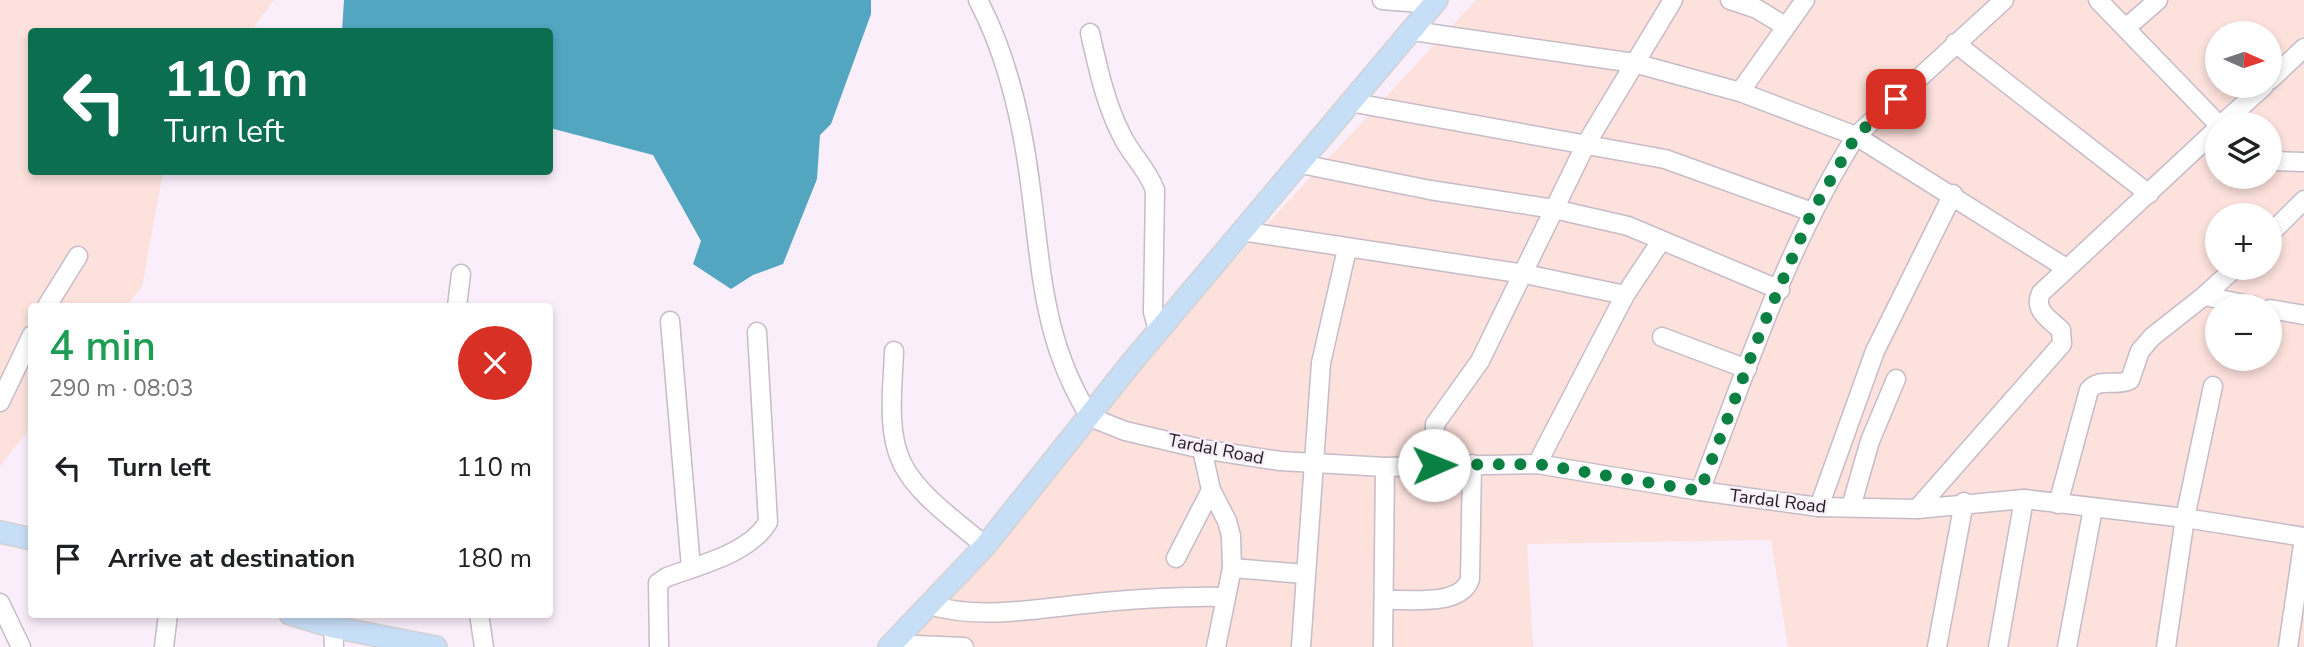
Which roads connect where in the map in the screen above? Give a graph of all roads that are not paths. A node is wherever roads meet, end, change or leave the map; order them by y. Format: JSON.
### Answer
{"nodes":[{"id":1,"x":978,"y":0,"type":"edge"},
{"id":2,"x":1382,"y":0,"type":"edge"},
{"id":3,"x":1672,"y":0,"type":"edge"},
{"id":4,"x":1730,"y":0,"type":"edge"},
{"id":5,"x":1805,"y":0,"type":"edge"},
{"id":6,"x":2004,"y":0,"type":"edge"},
{"id":7,"x":2098,"y":0,"type":"edge"},
{"id":8,"x":2158,"y":0,"type":"edge"},
{"id":9,"x":1435,"y":2,"type":"edge"},
{"id":10,"x":1785,"y":26,"type":"junction"},
{"id":11,"x":2126,"y":28,"type":"junction"},
{"id":12,"x":1413,"y":31,"type":"junction"},
{"id":13,"x":1090,"y":33,"type":"dead end"},
{"id":14,"x":1955,"y":43,"type":"junction"},
{"id":15,"x":2304,"y":48,"type":"edge"},
{"id":16,"x":1634,"y":63,"type":"junction"},
{"id":17,"x":2282,"y":69,"type":"edge"},
{"id":18,"x":1740,"y":92,"type":"junction"},
{"id":19,"x":2250,"y":98,"type":"edge"},
{"id":20,"x":1349,"y":103,"type":"junction"},
{"id":21,"x":2206,"y":112,"type":"edge"},
{"id":22,"x":2235,"y":112,"type":"edge"},
{"id":23,"x":1856,"y":136,"type":"junction"},
{"id":24,"x":2205,"y":140,"type":"edge"},
{"id":25,"x":1586,"y":144,"type":"junction"},
{"id":26,"x":2282,"y":161,"type":"edge"},
{"id":27,"x":2304,"y":162,"type":"edge"},
{"id":28,"x":1301,"y":164,"type":"junction"},
{"id":29,"x":1953,"y":194,"type":"junction"},
{"id":30,"x":2149,"y":194,"type":"junction"},
{"id":31,"x":2304,"y":200,"type":"edge"},
{"id":32,"x":1554,"y":209,"type":"junction"},
{"id":33,"x":1812,"y":212,"type":"junction"},
{"id":34,"x":2282,"y":221,"type":"edge"},
{"id":35,"x":1241,"y":231,"type":"junction"},
{"id":36,"x":1661,"y":241,"type":"junction"},
{"id":37,"x":1347,"y":249,"type":"junction"},
{"id":38,"x":78,"y":256,"type":"dead end"},
{"id":39,"x":2066,"y":268,"type":"junction"},
{"id":40,"x":461,"y":274,"type":"dead end"},
{"id":41,"x":1525,"y":274,"type":"junction"},
{"id":42,"x":2222,"y":280,"type":"edge"},
{"id":43,"x":1780,"y":290,"type":"junction"},
{"id":44,"x":1625,"y":295,"type":"junction"},
{"id":45,"x":2204,"y":296,"type":"joint"},
{"id":46,"x":49,"y":303,"type":"edge"},
{"id":47,"x":457,"y":303,"type":"edge"},
{"id":48,"x":2282,"y":311,"type":"edge"},
{"id":49,"x":2304,"y":315,"type":"edge"},
{"id":50,"x":670,"y":321,"type":"dead end"},
{"id":51,"x":1158,"y":331,"type":"junction"},
{"id":52,"x":757,"y":332,"type":"dead end"},
{"id":53,"x":1662,"y":337,"type":"dead end"},
{"id":54,"x":28,"y":343,"type":"edge"},
{"id":55,"x":894,"y":351,"type":"dead end"},
{"id":56,"x":1747,"y":369,"type":"junction"},
{"id":57,"x":1896,"y":379,"type":"dead end"},
{"id":58,"x":2213,"y":386,"type":"dead end"},
{"id":59,"x":0,"y":402,"type":"edge"},
{"id":60,"x":1090,"y":418,"type":"junction"},
{"id":61,"x":1202,"y":449,"type":"junction"},
{"id":62,"x":1313,"y":463,"type":"junction"},
{"id":63,"x":1472,"y":464,"type":"junction"},
{"id":64,"x":1537,"y":464,"type":"junction"},
{"id":65,"x":1434,"y":465,"type":"junction"},
{"id":66,"x":1385,"y":467,"type":"junction"},
{"id":67,"x":1211,"y":490,"type":"junction"},
{"id":68,"x":1700,"y":491,"type":"junction"},
{"id":69,"x":2024,"y":499,"type":"junction"},
{"id":70,"x":1964,"y":502,"type":"junction"},
{"id":71,"x":2059,"y":504,"type":"junction"},
{"id":72,"x":1819,"y":507,"type":"junction"},
{"id":73,"x":1851,"y":508,"type":"junction"},
{"id":74,"x":2093,"y":508,"type":"junction"},
{"id":75,"x":1917,"y":509,"type":"junction"},
{"id":76,"x":2185,"y":518,"type":"junction"},
{"id":77,"x":0,"y":532,"type":"edge"},
{"id":78,"x":2304,"y":537,"type":"edge"},
{"id":79,"x":28,"y":538,"type":"edge"},
{"id":80,"x":985,"y":546,"type":"junction"},
{"id":81,"x":1176,"y":558,"type":"dead end"},
{"id":82,"x":691,"y":568,"type":"junction"},
{"id":83,"x":1232,"y":568,"type":"junction"},
{"id":84,"x":1305,"y":574,"type":"junction"},
{"id":85,"x":1226,"y":597,"type":"junction"},
{"id":86,"x":1384,"y":600,"type":"junction"},
{"id":87,"x":0,"y":603,"type":"edge"},
{"id":88,"x":929,"y":605,"type":"junction"},
{"id":89,"x":168,"y":618,"type":"edge"},
{"id":90,"x":297,"y":618,"type":"edge"},
{"id":91,"x":480,"y":618,"type":"edge"},
{"id":92,"x":333,"y":637,"type":"edge"},
{"id":93,"x":890,"y":646,"type":"edge"},
{"id":94,"x":21,"y":647,"type":"edge"},
{"id":95,"x":164,"y":647,"type":"edge"},
{"id":96,"x":436,"y":647,"type":"edge"},
{"id":97,"x":484,"y":647,"type":"edge"},
{"id":98,"x":659,"y":647,"type":"edge"},
{"id":99,"x":964,"y":647,"type":"edge"},
{"id":100,"x":1216,"y":647,"type":"edge"},
{"id":101,"x":1301,"y":647,"type":"edge"},
{"id":102,"x":1383,"y":647,"type":"edge"},
{"id":103,"x":1937,"y":647,"type":"edge"},
{"id":104,"x":1998,"y":647,"type":"edge"},
{"id":105,"x":2067,"y":647,"type":"edge"},
{"id":106,"x":2166,"y":647,"type":"edge"},
{"id":107,"x":2288,"y":647,"type":"edge"}],
"edges":[{"from":1,"to":60,"type":"street"},
{"from":2,"to":9,"type":"street"},
{"from":3,"to":16,"type":"street"},
{"from":4,"to":10,"type":"street"},
{"from":5,"to":10,"type":"street"},
{"from":6,"to":14,"type":"street"},
{"from":7,"to":11,"type":"street"},
{"from":8,"to":11,"type":"street"},
{"from":9,"to":12,"type":"main road"},
{"from":10,"to":18,"type":"street"},
{"from":11,"to":21,"type":"street"},
{"from":12,"to":16,"type":"street"},
{"from":12,"to":20,"type":"main road"},
{"from":13,"to":51,"type":"street"},
{"from":14,"to":23,"type":"street"},
{"from":14,"to":30,"type":"street"},
{"from":15,"to":17,"type":"street"},
{"from":16,"to":18,"type":"street"},
{"from":16,"to":25,"type":"street"},
{"from":18,"to":23,"type":"street"},
{"from":19,"to":22,"type":"street"},
{"from":20,"to":25,"type":"street"},
{"from":20,"to":28,"type":"main road"},
{"from":23,"to":29,"type":"street"},
{"from":23,"to":33,"type":"street"},
{"from":24,"to":30,"type":"street"},
{"from":25,"to":32,"type":"street"},
{"from":25,"to":33,"type":"street"},
{"from":26,"to":27,"type":"street"},
{"from":28,"to":32,"type":"street"},
{"from":28,"to":35,"type":"main road"},
{"from":29,"to":39,"type":"street"},
{"from":29,"to":72,"type":"street"},
{"from":30,"to":39,"type":"street"},
{"from":31,"to":34,"type":"street"},
{"from":32,"to":36,"type":"street"},
{"from":32,"to":41,"type":"street"},
{"from":33,"to":43,"type":"street"},
{"from":35,"to":37,"type":"street"},
{"from":35,"to":51,"type":"main road"},
{"from":36,"to":43,"type":"street"},
{"from":36,"to":44,"type":"street"},
{"from":37,"to":41,"type":"street"},
{"from":37,"to":62,"type":"street"},
{"from":38,"to":46,"type":"street"},
{"from":39,"to":75,"type":"street"},
{"from":40,"to":47,"type":"street"},
{"from":41,"to":44,"type":"street"},
{"from":41,"to":65,"type":"street"},
{"from":42,"to":45,"type":"street"},
{"from":43,"to":56,"type":"street"},
{"from":44,"to":64,"type":"street"},
{"from":45,"to":71,"type":"street"},
{"from":48,"to":49,"type":"street"},
{"from":50,"to":82,"type":"street"},
{"from":51,"to":60,"type":"main road"},
{"from":52,"to":82,"type":"street"},
{"from":53,"to":56,"type":"street"},
{"from":54,"to":59,"type":"street"},
{"from":55,"to":80,"type":"street"},
{"from":56,"to":68,"type":"street"},
{"from":57,"to":73,"type":"street"},
{"from":58,"to":76,"type":"street"},
{"from":60,"to":61,"type":"street","name":"Tardal Road"},
{"from":60,"to":80,"type":"main road"},
{"from":61,"to":62,"type":"street","name":"Tardal Road"},
{"from":61,"to":67,"type":"street"},
{"from":62,"to":66,"type":"street","name":"Tardal Road"},
{"from":62,"to":84,"type":"street"},
{"from":63,"to":64,"type":"street","name":"Tardal Road"},
{"from":63,"to":65,"type":"street","name":"Tardal Road"},
{"from":63,"to":86,"type":"street"},
{"from":64,"to":68,"type":"street","name":"Tardal Road"},
{"from":65,"to":66,"type":"street","name":"Tardal Road"},
{"from":66,"to":86,"type":"street"},
{"from":67,"to":81,"type":"street"},
{"from":67,"to":83,"type":"street"},
{"from":68,"to":72,"type":"street","name":"Tardal Road"},
{"from":69,"to":70,"type":"street","name":"Tardal Road"},
{"from":69,"to":71,"type":"street","name":"Tardal Road"},
{"from":69,"to":104,"type":"street"},
{"from":70,"to":75,"type":"street","name":"Tardal Road"},
{"from":70,"to":103,"type":"street"},
{"from":71,"to":74,"type":"street","name":"Tardal Road"},
{"from":72,"to":73,"type":"street","name":"Tardal Road"},
{"from":73,"to":75,"type":"street","name":"Tardal Road"},
{"from":74,"to":76,"type":"street","name":"Tardal Road"},
{"from":74,"to":105,"type":"street"},
{"from":76,"to":78,"type":"street","name":"Tardal Road"},
{"from":76,"to":106,"type":"street"},
{"from":77,"to":79,"type":"main road"},
{"from":78,"to":107,"type":"street"},
{"from":80,"to":88,"type":"main road"},
{"from":82,"to":98,"type":"street"},
{"from":83,"to":84,"type":"street"},
{"from":83,"to":85,"type":"street"},
{"from":84,"to":101,"type":"street"},
{"from":85,"to":88,"type":"street"},
{"from":85,"to":100,"type":"street"},
{"from":86,"to":102,"type":"street"},
{"from":87,"to":94,"type":"street"},
{"from":88,"to":93,"type":"main road"},
{"from":89,"to":95,"type":"street"},
{"from":90,"to":92,"type":"main road"},
{"from":91,"to":97,"type":"street"},
{"from":92,"to":96,"type":"main road"},
{"from":93,"to":99,"type":"street"}]}
